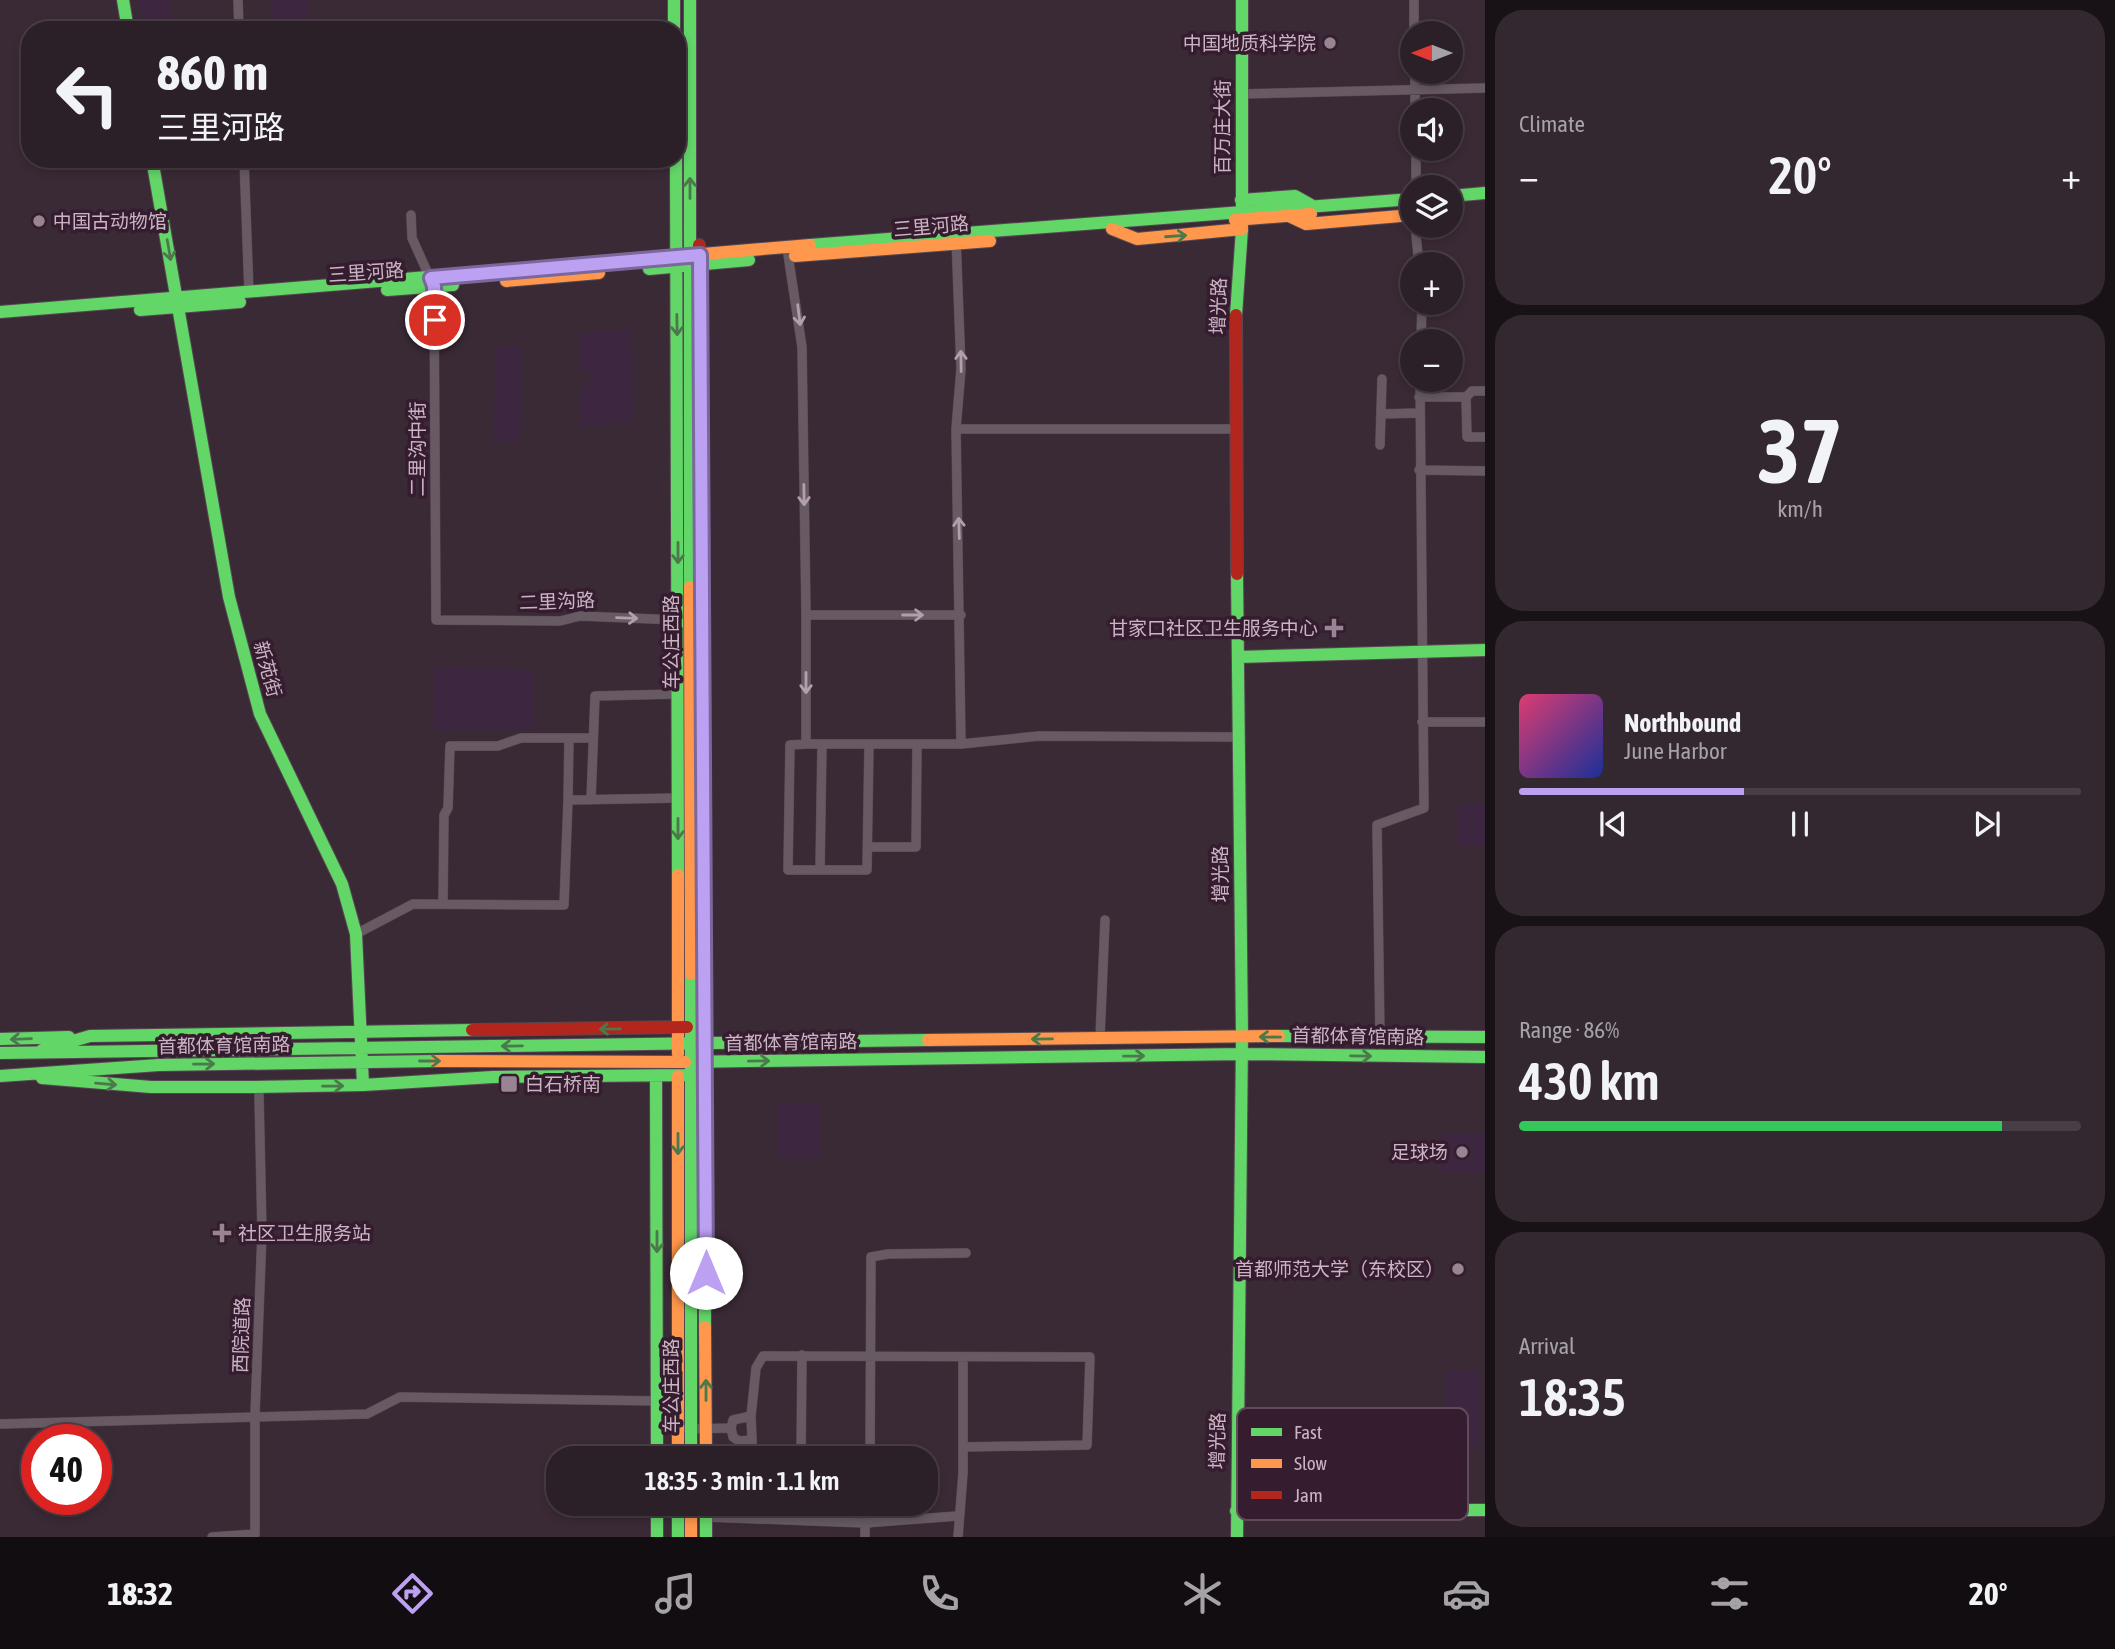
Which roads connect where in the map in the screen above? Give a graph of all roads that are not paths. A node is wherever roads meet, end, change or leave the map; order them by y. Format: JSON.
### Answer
{"nodes":[{"id":1,"x":123,"y":0,"type":"edge"},
{"id":2,"x":238,"y":0,"type":"edge"},
{"id":3,"x":674,"y":0,"type":"edge"},
{"id":4,"x":690,"y":0,"type":"edge"},
{"id":5,"x":1242,"y":0,"type":"edge"},
{"id":6,"x":1414,"y":0,"type":"edge"},
{"id":7,"x":126,"y":21,"type":"edge"},
{"id":8,"x":239,"y":21,"type":"edge"},
{"id":9,"x":674,"y":21,"type":"edge"},
{"id":10,"x":1414,"y":21,"type":"edge"},
{"id":11,"x":1415,"y":84,"type":"edge"},
{"id":12,"x":1415,"y":89,"type":"junction"},
{"id":13,"x":1485,"y":89,"type":"edge"},
{"id":14,"x":1242,"y":94,"type":"junction"},
{"id":15,"x":1415,"y":98,"type":"edge"},
{"id":16,"x":154,"y":168,"type":"edge"},
{"id":17,"x":244,"y":168,"type":"edge"},
{"id":18,"x":677,"y":168,"type":"edge"},
{"id":19,"x":1485,"y":193,"type":"edge"},
{"id":20,"x":1463,"y":195,"type":"edge"},
{"id":21,"x":1400,"y":200,"type":"edge"},
{"id":22,"x":1485,"y":200,"type":"edge"},
{"id":23,"x":1463,"y":201,"type":"edge"},
{"id":24,"x":1400,"y":206,"type":"edge"},
{"id":25,"x":411,"y":215,"type":"dead end"},
{"id":26,"x":1241,"y":215,"type":"junction"},
{"id":27,"x":1289,"y":216,"type":"junction"},
{"id":28,"x":1400,"y":216,"type":"edge"},
{"id":29,"x":957,"y":243,"type":"junction"},
{"id":30,"x":788,"y":253,"type":"junction"},
{"id":31,"x":690,"y":258,"type":"junction"},
{"id":32,"x":432,"y":282,"type":"junction"},
{"id":33,"x":249,"y":292,"type":"junction"},
{"id":34,"x":179,"y":303,"type":"junction"},
{"id":35,"x":0,"y":312,"type":"edge"},
{"id":36,"x":0,"y":320,"type":"edge"},
{"id":37,"x":1382,"y":379,"type":"dead end"},
{"id":38,"x":701,"y":383,"type":"junction"},
{"id":39,"x":1485,"y":391,"type":"edge"},
{"id":40,"x":1419,"y":392,"type":"edge"},
{"id":41,"x":1419,"y":397,"type":"junction"},
{"id":42,"x":1466,"y":397,"type":"junction"},
{"id":43,"x":690,"y":407,"type":"junction"},
{"id":44,"x":1418,"y":413,"type":"junction"},
{"id":45,"x":1381,"y":414,"type":"junction"},
{"id":46,"x":956,"y":429,"type":"junction"},
{"id":47,"x":1238,"y":429,"type":"junction"},
{"id":48,"x":1485,"y":437,"type":"edge"},
{"id":49,"x":1380,"y":445,"type":"dead end"},
{"id":50,"x":1419,"y":470,"type":"junction"},
{"id":51,"x":1485,"y":471,"type":"edge"},
{"id":52,"x":961,"y":614,"type":"junction"},
{"id":53,"x":806,"y":615,"type":"junction"},
{"id":54,"x":436,"y":620,"type":"joint"},
{"id":55,"x":678,"y":620,"type":"junction"},
{"id":56,"x":1421,"y":650,"type":"junction"},
{"id":57,"x":1485,"y":650,"type":"edge"},
{"id":58,"x":1239,"y":657,"type":"junction"},
{"id":59,"x":678,"y":694,"type":"junction"},
{"id":60,"x":1422,"y":722,"type":"junction"},
{"id":61,"x":1485,"y":722,"type":"edge"},
{"id":62,"x":1239,"y":737,"type":"junction"},
{"id":63,"x":569,"y":738,"type":"junction"},
{"id":64,"x":593,"y":738,"type":"junction"},
{"id":65,"x":806,"y":744,"type":"junction"},
{"id":66,"x":822,"y":744,"type":"junction"},
{"id":67,"x":869,"y":744,"type":"junction"},
{"id":68,"x":917,"y":744,"type":"junction"},
{"id":69,"x":961,"y":744,"type":"junction"},
{"id":70,"x":678,"y":798,"type":"junction"},
{"id":71,"x":568,"y":800,"type":"junction"},
{"id":72,"x":591,"y":800,"type":"junction"},
{"id":73,"x":868,"y":847,"type":"junction"},
{"id":74,"x":820,"y":870,"type":"junction"},
{"id":75,"x":443,"y":904,"type":"junction"},
{"id":76,"x":1105,"y":920,"type":"dead end"},
{"id":77,"x":356,"y":934,"type":"junction"},
{"id":78,"x":684,"y":1027,"type":"junction"},
{"id":79,"x":361,"y":1034,"type":"junction"},
{"id":80,"x":90,"y":1037,"type":"junction"},
{"id":81,"x":1242,"y":1037,"type":"junction"},
{"id":82,"x":1485,"y":1037,"type":"edge"},
{"id":83,"x":1100,"y":1038,"type":"junction"},
{"id":84,"x":1380,"y":1038,"type":"junction"},
{"id":85,"x":0,"y":1039,"type":"edge"},
{"id":86,"x":685,"y":1044,"type":"junction"},
{"id":87,"x":706,"y":1044,"type":"junction"},
{"id":88,"x":36,"y":1051,"type":"junction"},
{"id":89,"x":0,"y":1053,"type":"edge"},
{"id":90,"x":362,"y":1054,"type":"junction"},
{"id":91,"x":1242,"y":1054,"type":"junction"},
{"id":92,"x":1485,"y":1057,"type":"edge"},
{"id":93,"x":706,"y":1062,"type":"junction"},
{"id":94,"x":685,"y":1069,"type":"junction"},
{"id":95,"x":7,"y":1076,"type":"edge"},
{"id":96,"x":656,"y":1076,"type":"junction"},
{"id":97,"x":363,"y":1085,"type":"junction"},
{"id":98,"x":259,"y":1094,"type":"dead end"},
{"id":99,"x":966,"y":1253,"type":"dead end"},
{"id":100,"x":802,"y":1355,"type":"junction"},
{"id":101,"x":869,"y":1355,"type":"junction"},
{"id":102,"x":963,"y":1358,"type":"junction"},
{"id":103,"x":659,"y":1401,"type":"junction"},
{"id":104,"x":1237,"y":1408,"type":"edge"},
{"id":105,"x":255,"y":1414,"type":"junction"},
{"id":106,"x":751,"y":1416,"type":"junction"},
{"id":107,"x":0,"y":1423,"type":"edge"},
{"id":108,"x":732,"y":1428,"type":"junction"},
{"id":109,"x":685,"y":1429,"type":"junction"},
{"id":110,"x":706,"y":1429,"type":"junction"},
{"id":111,"x":1237,"y":1435,"type":"edge"},
{"id":112,"x":752,"y":1440,"type":"junction"},
{"id":113,"x":657,"y":1446,"type":"edge"},
{"id":114,"x":681,"y":1446,"type":"edge"},
{"id":115,"x":689,"y":1446,"type":"edge"},
{"id":116,"x":706,"y":1446,"type":"edge"},
{"id":117,"x":752,"y":1446,"type":"edge"},
{"id":118,"x":801,"y":1446,"type":"edge"},
{"id":119,"x":870,"y":1446,"type":"edge"},
{"id":120,"x":963,"y":1447,"type":"junction"},
{"id":121,"x":1236,"y":1511,"type":"joint"},
{"id":122,"x":657,"y":1516,"type":"edge"},
{"id":123,"x":678,"y":1516,"type":"edge"},
{"id":124,"x":691,"y":1516,"type":"edge"},
{"id":125,"x":869,"y":1516,"type":"edge"},
{"id":126,"x":957,"y":1516,"type":"junction"},
{"id":127,"x":706,"y":1517,"type":"joint"},
{"id":128,"x":868,"y":1523,"type":"junction"},
{"id":129,"x":212,"y":1537,"type":"edge"},
{"id":130,"x":657,"y":1537,"type":"edge"},
{"id":131,"x":678,"y":1537,"type":"edge"},
{"id":132,"x":691,"y":1537,"type":"edge"},
{"id":133,"x":706,"y":1537,"type":"edge"},
{"id":134,"x":865,"y":1537,"type":"edge"},
{"id":135,"x":957,"y":1537,"type":"edge"},
{"id":136,"x":1237,"y":1537,"type":"edge"}],
"edges":[{"from":1,"to":7,"type":"main road"},
{"from":2,"to":8,"type":"street"},
{"from":3,"to":9,"type":"main road"},
{"from":31,"to":4,"type":"main road","one_way":true},
{"from":5,"to":14,"type":"main road","name":"百万庄大街"},
{"from":6,"to":10,"type":"street"},
{"from":11,"to":12,"type":"street"},
{"from":12,"to":13,"type":"street"},
{"from":12,"to":14,"type":"street"},
{"from":12,"to":15,"type":"street"},
{"from":14,"to":26,"type":"main road","name":"百万庄大街"},
{"from":16,"to":34,"type":"main road","name":"新苑街","one_way":true},
{"from":17,"to":33,"type":"street"},
{"from":18,"to":31,"type":"main road"},
{"from":19,"to":20,"type":"main road"},
{"from":21,"to":26,"type":"main road","name":"三里河路"},
{"from":22,"to":23,"type":"main road"},
{"from":24,"to":27,"type":"main road","name":"三里河路"},
{"from":25,"to":32,"type":"street"},
{"from":26,"to":27,"type":"main road","name":"三里河路"},
{"from":26,"to":29,"type":"main road","name":"三里河路"},
{"from":29,"to":26,"type":"main road","name":"三里河路","one_way":true},
{"from":26,"to":47,"type":"main road","name":"增光路"},
{"from":27,"to":28,"type":"main road","name":"三里河路"},
{"from":29,"to":30,"type":"main road","name":"三里河路"},
{"from":46,"to":29,"type":"street","one_way":true},
{"from":30,"to":31,"type":"main road","name":"三里河路"},
{"from":30,"to":53,"type":"street","one_way":true},
{"from":31,"to":32,"type":"main road","name":"三里河路"},
{"from":31,"to":38,"type":"main road"},
{"from":31,"to":43,"type":"main road","name":"车公庄西路"},
{"from":31,"to":55,"type":"main road","name":"车公庄西路","one_way":true},
{"from":32,"to":33,"type":"main road","name":"三里河路"},
{"from":32,"to":34,"type":"main road","name":"三里河路"},
{"from":32,"to":54,"type":"street","name":"二里沟中街"},
{"from":33,"to":34,"type":"main road","name":"三里河路"},
{"from":34,"to":35,"type":"main road","name":"三里河路"},
{"from":34,"to":36,"type":"main road","name":"三里河路"},
{"from":34,"to":77,"type":"main road","name":"新苑街"},
{"from":37,"to":45,"type":"street"},
{"from":38,"to":43,"type":"main road"},
{"from":38,"to":87,"type":"main road"},
{"from":39,"to":42,"type":"street"},
{"from":40,"to":41,"type":"street"},
{"from":41,"to":42,"type":"street"},
{"from":41,"to":44,"type":"street"},
{"from":42,"to":48,"type":"street"},
{"from":43,"to":78,"type":"main road","name":"车公庄西路"},
{"from":44,"to":45,"type":"street"},
{"from":44,"to":50,"type":"street"},
{"from":45,"to":49,"type":"street"},
{"from":46,"to":47,"type":"street"},
{"from":52,"to":46,"type":"street","one_way":true},
{"from":47,"to":58,"type":"main road","name":"增光路"},
{"from":50,"to":51,"type":"street"},
{"from":50,"to":56,"type":"street"},
{"from":53,"to":52,"type":"street","one_way":true},
{"from":52,"to":69,"type":"street"},
{"from":53,"to":65,"type":"street","one_way":true},
{"from":54,"to":55,"type":"street","name":"二里沟路","one_way":true},
{"from":55,"to":59,"type":"main road","name":"车公庄西路"},
{"from":56,"to":57,"type":"main road"},
{"from":56,"to":58,"type":"main road"},
{"from":56,"to":60,"type":"street"},
{"from":58,"to":62,"type":"main road","name":"增光路"},
{"from":59,"to":64,"type":"street"},
{"from":59,"to":70,"type":"main road","name":"车公庄西路"},
{"from":60,"to":61,"type":"street"},
{"from":60,"to":84,"type":"street"},
{"from":62,"to":69,"type":"street"},
{"from":62,"to":81,"type":"main road","name":"增光路"},
{"from":63,"to":64,"type":"street"},
{"from":63,"to":71,"type":"street"},
{"from":63,"to":75,"type":"street"},
{"from":64,"to":72,"type":"street"},
{"from":65,"to":66,"type":"street"},
{"from":65,"to":74,"type":"street"},
{"from":66,"to":67,"type":"street"},
{"from":66,"to":74,"type":"street"},
{"from":67,"to":68,"type":"street"},
{"from":67,"to":73,"type":"street"},
{"from":68,"to":69,"type":"street"},
{"from":68,"to":73,"type":"street"},
{"from":70,"to":72,"type":"street"},
{"from":70,"to":78,"type":"main road","name":"车公庄西路","one_way":true},
{"from":71,"to":72,"type":"street"},
{"from":71,"to":75,"type":"street"},
{"from":73,"to":74,"type":"street"},
{"from":75,"to":77,"type":"street"},
{"from":76,"to":83,"type":"street"},
{"from":77,"to":79,"type":"main road","name":"新苑街"},
{"from":78,"to":79,"type":"main road","name":"首都体育馆南路","one_way":true},
{"from":78,"to":86,"type":"main road","name":"车公庄西路"},
{"from":79,"to":80,"type":"main road","name":"首都体育馆南路"},
{"from":79,"to":90,"type":"main road","name":"新苑街"},
{"from":80,"to":85,"type":"main road","one_way":true},
{"from":80,"to":88,"type":"main road","name":"首都体育馆南路"},
{"from":81,"to":83,"type":"main road","name":"首都体育馆南路"},
{"from":84,"to":81,"type":"main road","name":"首都体育馆南路","one_way":true},
{"from":81,"to":91,"type":"main road","name":"增光路"},
{"from":82,"to":84,"type":"main road","name":"首都体育馆南路"},
{"from":83,"to":87,"type":"main road","name":"首都体育馆南路","one_way":true},
{"from":86,"to":87,"type":"main road","name":"首都体育馆南路"},
{"from":86,"to":90,"type":"main road","name":"首都体育馆南路","one_way":true},
{"from":86,"to":94,"type":"main road","name":"车公庄西路"},
{"from":87,"to":93,"type":"main road"},
{"from":88,"to":89,"type":"main road","name":"首都体育馆南路"},
{"from":88,"to":90,"type":"main road","name":"首都体育馆南路"},
{"from":90,"to":94,"type":"main road","name":"首都体育馆南路","one_way":true},
{"from":95,"to":90,"type":"main road","name":"首都体育馆南路","one_way":true},
{"from":90,"to":97,"type":"main road","name":"新苑街"},
{"from":91,"to":92,"type":"main road","name":"首都体育馆南路","one_way":true},
{"from":93,"to":91,"type":"main road","name":"首都体育馆南路","one_way":true},
{"from":91,"to":104,"type":"main road","name":"增光路"},
{"from":93,"to":94,"type":"main road","name":"首都体育馆南路"},
{"from":110,"to":93,"type":"main road","one_way":true},
{"from":94,"to":96,"type":"main road","name":"首都体育馆南路"},
{"from":94,"to":109,"type":"main road","name":"车公庄西路"},
{"from":95,"to":97,"type":"main road","name":"首都体育馆南路","one_way":true},
{"from":96,"to":97,"type":"main road","name":"首都体育馆南路"},
{"from":96,"to":103,"type":"main road","one_way":true},
{"from":98,"to":105,"type":"street","name":"西院道路"},
{"from":99,"to":101,"type":"street"},
{"from":100,"to":101,"type":"street"},
{"from":100,"to":106,"type":"street"},
{"from":100,"to":118,"type":"street"},
{"from":101,"to":102,"type":"street"},
{"from":101,"to":119,"type":"street"},
{"from":102,"to":120,"type":"street"},
{"from":102,"to":120,"type":"street"},
{"from":103,"to":105,"type":"street"},
{"from":103,"to":113,"type":"main road"},
{"from":105,"to":107,"type":"street"},
{"from":105,"to":129,"type":"street","name":"西院道路"},
{"from":106,"to":108,"type":"street"},
{"from":106,"to":112,"type":"street"},
{"from":108,"to":110,"type":"street"},
{"from":108,"to":112,"type":"street"},
{"from":109,"to":110,"type":"street"},
{"from":109,"to":114,"type":"main road","name":"车公庄西路"},
{"from":109,"to":115,"type":"main road","name":"车公庄西路"},
{"from":110,"to":116,"type":"main road"},
{"from":111,"to":121,"type":"main road","name":"增光路"},
{"from":112,"to":117,"type":"street"},
{"from":120,"to":126,"type":"street"},
{"from":121,"to":136,"type":"main road","name":"增光路"},
{"from":122,"to":130,"type":"main road"},
{"from":123,"to":131,"type":"main road"},
{"from":124,"to":132,"type":"main road"},
{"from":125,"to":128,"type":"street"},
{"from":126,"to":128,"type":"street"},
{"from":126,"to":135,"type":"street"},
{"from":127,"to":128,"type":"street"},
{"from":127,"to":133,"type":"main road"},
{"from":128,"to":134,"type":"street"}]}
